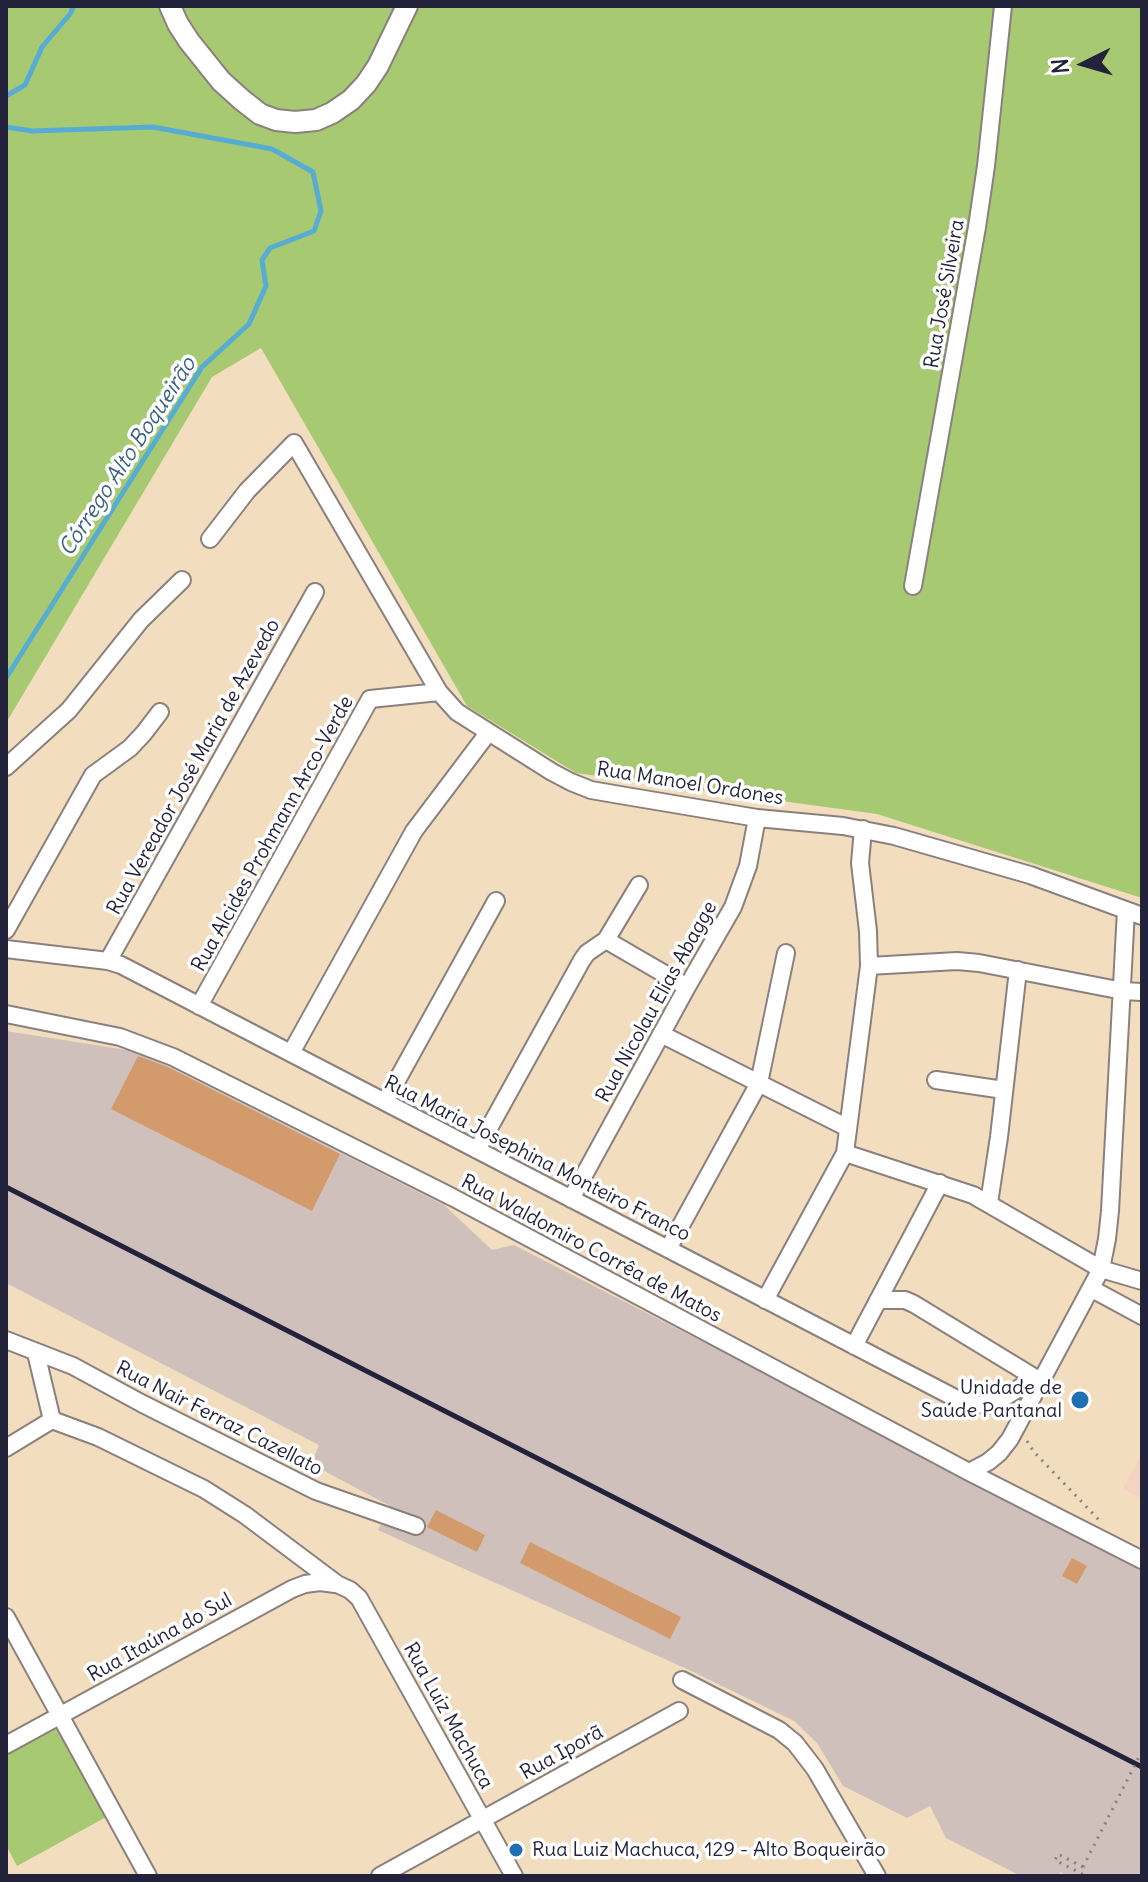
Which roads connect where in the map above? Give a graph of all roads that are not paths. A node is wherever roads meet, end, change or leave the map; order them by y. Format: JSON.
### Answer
{"nodes":[{"id":1,"x":170,"y":6,"type":"edge"},
{"id":2,"x":407,"y":6,"type":"edge"},
{"id":3,"x":1003,"y":6,"type":"edge"},
{"id":4,"x":210,"y":539,"type":"dead end"},
{"id":5,"x":182,"y":580,"type":"dead end"},
{"id":6,"x":913,"y":586,"type":"dead end"},
{"id":7,"x":315,"y":592,"type":"dead end"},
{"id":8,"x":439,"y":692,"type":"junction"},
{"id":9,"x":160,"y":712,"type":"dead end"},
{"id":10,"x":488,"y":733,"type":"junction"},
{"id":11,"x":6,"y":767,"type":"edge"},
{"id":12,"x":757,"y":818,"type":"junction"},
{"id":13,"x":863,"y":829,"type":"junction"},
{"id":14,"x":639,"y":885,"type":"dead end"},
{"id":15,"x":496,"y":901,"type":"dead end"},
{"id":16,"x":1134,"y":913,"type":"edge"},
{"id":17,"x":6,"y":930,"type":"edge"},
{"id":18,"x":606,"y":940,"type":"junction"},
{"id":19,"x":6,"y":949,"type":"edge"},
{"id":20,"x":786,"y":953,"type":"dead end"},
{"id":21,"x":108,"y":961,"type":"junction"},
{"id":22,"x":869,"y":966,"type":"junction"},
{"id":23,"x":1018,"y":970,"type":"junction"},
{"id":24,"x":687,"y":987,"type":"junction"},
{"id":25,"x":1123,"y":991,"type":"junction"},
{"id":26,"x":1142,"y":992,"type":"edge"},
{"id":27,"x":199,"y":1006,"type":"junction"},
{"id":28,"x":6,"y":1014,"type":"edge"},
{"id":29,"x":661,"y":1034,"type":"junction"},
{"id":30,"x":291,"y":1053,"type":"junction"},
{"id":31,"x":936,"y":1080,"type":"dead end"},
{"id":32,"x":759,"y":1083,"type":"junction"},
{"id":33,"x":1004,"y":1090,"type":"junction"},
{"id":34,"x":385,"y":1102,"type":"junction"},
{"id":35,"x":848,"y":1128,"type":"junction"},
{"id":36,"x":477,"y":1150,"type":"junction"},
{"id":37,"x":845,"y":1153,"type":"junction"},
{"id":38,"x":940,"y":1183,"type":"junction"},
{"id":39,"x":571,"y":1199,"type":"junction"},
{"id":40,"x":989,"y":1203,"type":"junction"},
{"id":41,"x":668,"y":1249,"type":"junction"},
{"id":42,"x":1101,"y":1269,"type":"junction"},
{"id":43,"x":1142,"y":1281,"type":"edge"},
{"id":44,"x":1092,"y":1289,"type":"junction"},
{"id":45,"x":765,"y":1300,"type":"junction"},
{"id":46,"x":878,"y":1300,"type":"junction"},
{"id":47,"x":1142,"y":1316,"type":"edge"},
{"id":48,"x":6,"y":1340,"type":"edge"},
{"id":49,"x":854,"y":1346,"type":"junction"},
{"id":50,"x":36,"y":1353,"type":"junction"},
{"id":51,"x":1042,"y":1382,"type":"junction"},
{"id":52,"x":52,"y":1420,"type":"junction"},
{"id":53,"x":6,"y":1448,"type":"edge"},
{"id":54,"x":969,"y":1472,"type":"junction"},
{"id":55,"x":416,"y":1526,"type":"dead end"},
{"id":56,"x":1142,"y":1560,"type":"edge"},
{"id":57,"x":337,"y":1584,"type":"junction"},
{"id":58,"x":6,"y":1617,"type":"edge"},
{"id":59,"x":682,"y":1680,"type":"dead end"},
{"id":60,"x":679,"y":1711,"type":"dead end"},
{"id":61,"x":60,"y":1716,"type":"junction"},
{"id":62,"x":6,"y":1745,"type":"edge"},
{"id":63,"x":482,"y":1820,"type":"junction"},
{"id":64,"x":148,"y":1876,"type":"edge"},
{"id":65,"x":380,"y":1876,"type":"edge"},
{"id":66,"x":514,"y":1876,"type":"edge"},
{"id":67,"x":877,"y":1876,"type":"edge"}],
"edges":[{"from":1,"to":2,"type":"street"},
{"from":3,"to":6,"type":"street","name":"Rua José Silveira"},
{"from":4,"to":8,"type":"street","name":"Rua Manoel Ordones"},
{"from":5,"to":11,"type":"street"},
{"from":7,"to":21,"type":"street","name":"Rua Vereador José Maria de Azevedo"},
{"from":8,"to":10,"type":"street","name":"Rua Manoel Ordones"},
{"from":8,"to":27,"type":"street","name":"Rua Alcides Prohmann Arco-Verde"},
{"from":9,"to":17,"type":"street"},
{"from":10,"to":12,"type":"street","name":"Rua Manoel Ordones"},
{"from":10,"to":30,"type":"street"},
{"from":12,"to":13,"type":"street","name":"Rua Manoel Ordones"},
{"from":12,"to":24,"type":"street","name":"Rua Nicolau Elias Abagge"},
{"from":13,"to":16,"type":"street","name":"Rua Manoel Ordones"},
{"from":13,"to":22,"type":"street"},
{"from":14,"to":18,"type":"street"},
{"from":15,"to":34,"type":"street"},
{"from":16,"to":25,"type":"street"},
{"from":18,"to":24,"type":"street"},
{"from":18,"to":36,"type":"street"},
{"from":19,"to":21,"type":"street","name":"Rua Maria Josephina Monteiro Franco"},
{"from":20,"to":32,"type":"street"},
{"from":21,"to":27,"type":"street","name":"Rua Maria Josephina Monteiro Franco"},
{"from":22,"to":23,"type":"street"},
{"from":22,"to":35,"type":"street"},
{"from":23,"to":25,"type":"street"},
{"from":23,"to":33,"type":"street"},
{"from":24,"to":29,"type":"street","name":"Rua Nicolau Elias Abagge"},
{"from":25,"to":26,"type":"street"},
{"from":25,"to":42,"type":"street"},
{"from":27,"to":30,"type":"street","name":"Rua Maria Josephina Monteiro Franco"},
{"from":28,"to":54,"type":"street","name":"Rua Waldomiro Corrêa de Matos"},
{"from":29,"to":32,"type":"street"},
{"from":29,"to":39,"type":"street","name":"Rua Nicolau Elias Abagge"},
{"from":30,"to":34,"type":"street","name":"Rua Maria Josephina Monteiro Franco"},
{"from":31,"to":33,"type":"street"},
{"from":32,"to":35,"type":"street"},
{"from":32,"to":41,"type":"street"},
{"from":33,"to":40,"type":"street"},
{"from":34,"to":36,"type":"street","name":"Rua Maria Josephina Monteiro Franco"},
{"from":35,"to":37,"type":"street"},
{"from":36,"to":39,"type":"street","name":"Rua Maria Josephina Monteiro Franco"},
{"from":37,"to":38,"type":"street"},
{"from":37,"to":45,"type":"street"},
{"from":38,"to":40,"type":"street"},
{"from":38,"to":46,"type":"street"},
{"from":39,"to":41,"type":"street","name":"Rua Maria Josephina Monteiro Franco"},
{"from":40,"to":42,"type":"street"},
{"from":41,"to":45,"type":"street","name":"Rua Maria Josephina Monteiro Franco"},
{"from":42,"to":43,"type":"street"},
{"from":42,"to":44,"type":"street"},
{"from":44,"to":47,"type":"street"},
{"from":44,"to":51,"type":"street"},
{"from":45,"to":49,"type":"street","name":"Rua Maria Josephina Monteiro Franco"},
{"from":46,"to":49,"type":"street"},
{"from":46,"to":51,"type":"street"},
{"from":48,"to":50,"type":"street","name":"Rua Nair Ferraz Cazellato"},
{"from":49,"to":51,"type":"street","name":"Rua Maria Josephina Monteiro Franco"},
{"from":50,"to":52,"type":"street"},
{"from":50,"to":55,"type":"street","name":"Rua Nair Ferraz Cazellato"},
{"from":51,"to":54,"type":"street"},
{"from":52,"to":53,"type":"street"},
{"from":52,"to":57,"type":"street","name":"Rua Luiz Machuca"},
{"from":54,"to":56,"type":"street","name":"Rua Waldomiro Corrêa de Matos"},
{"from":57,"to":61,"type":"street","name":"Rua Itaúna do Sul"},
{"from":57,"to":63,"type":"street","name":"Rua Luiz Machuca"},
{"from":58,"to":61,"type":"street"},
{"from":59,"to":67,"type":"street"},
{"from":60,"to":63,"type":"street","name":"Rua Iporã"},
{"from":61,"to":62,"type":"street","name":"Rua Itaúna do Sul"},
{"from":61,"to":64,"type":"street"},
{"from":63,"to":65,"type":"street","name":"Rua Iporã"},
{"from":63,"to":66,"type":"street","name":"Rua Luiz Machuca"}]}
